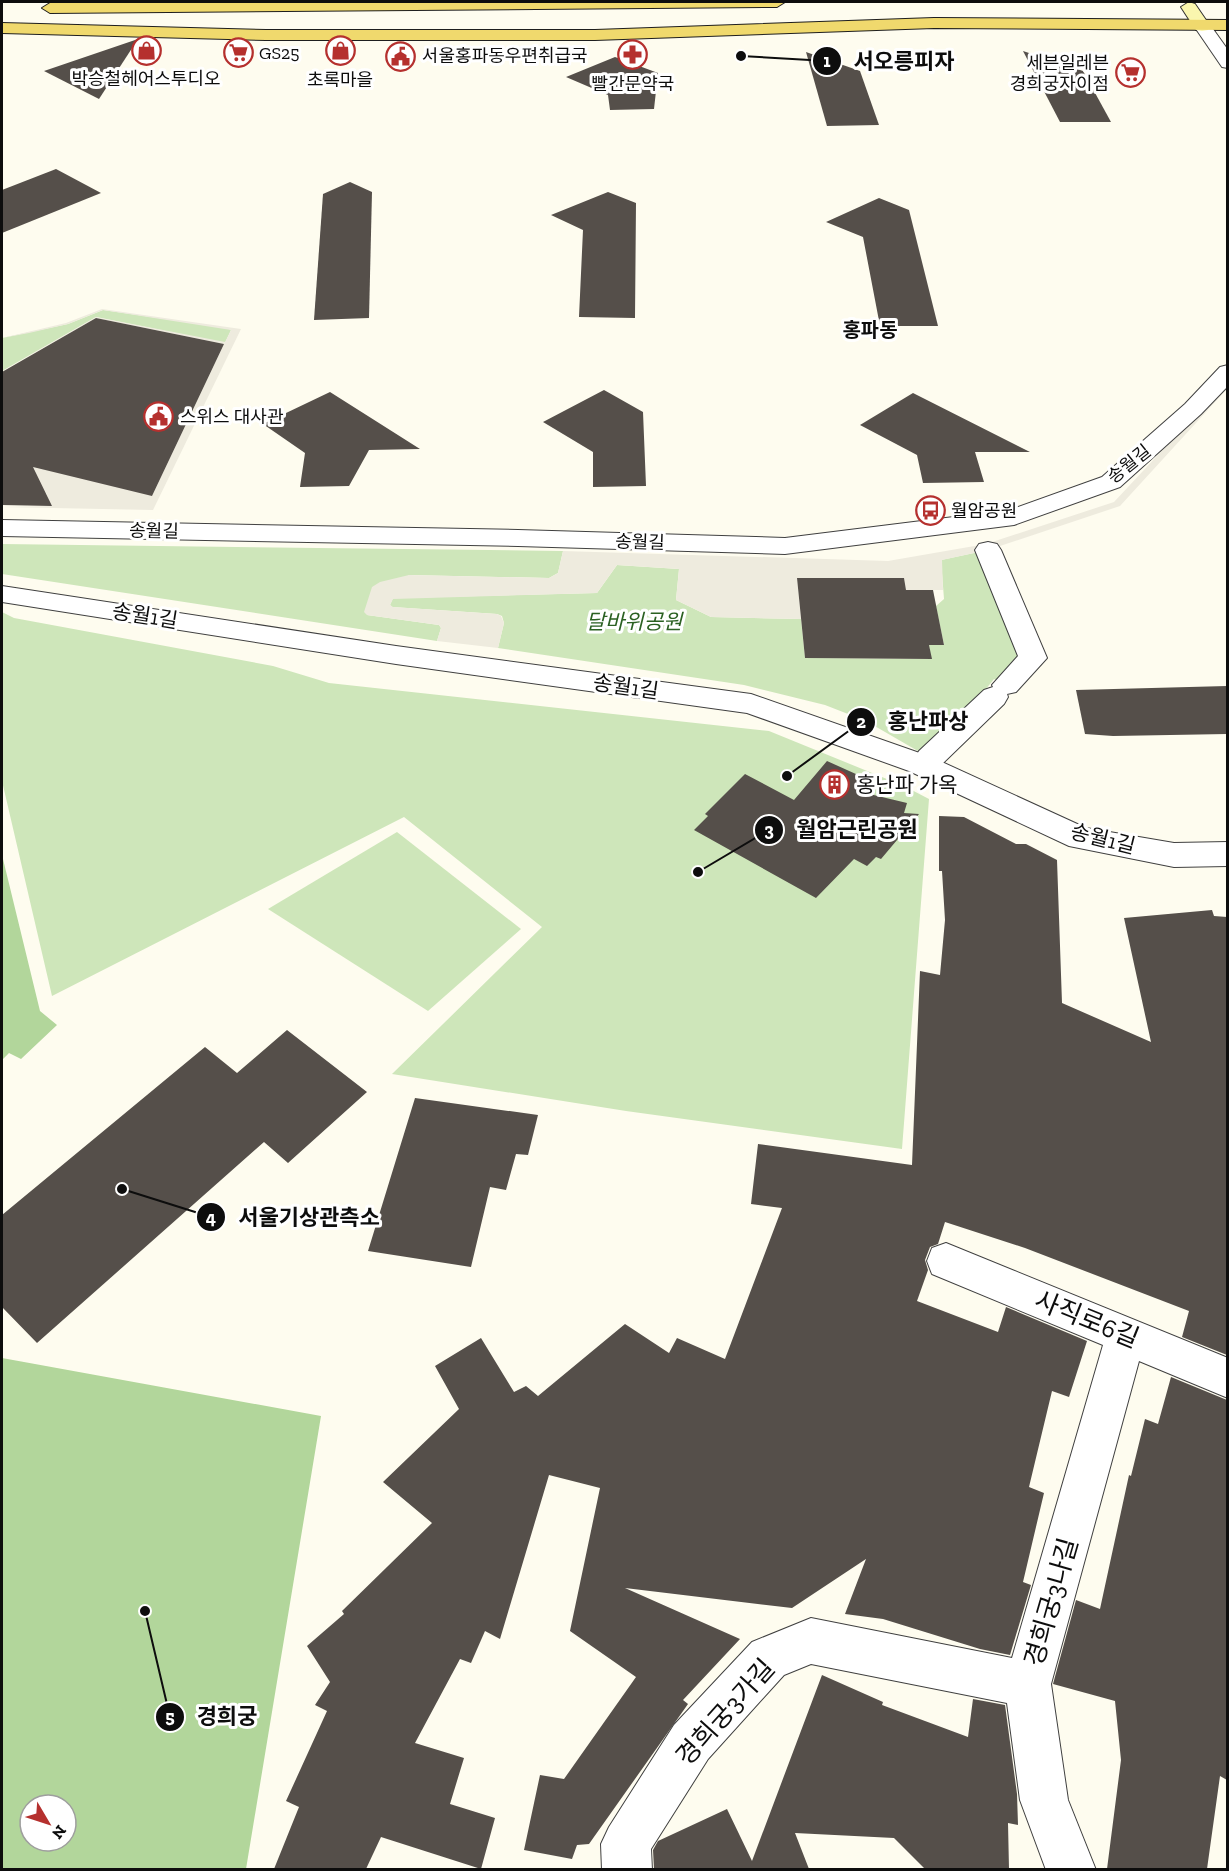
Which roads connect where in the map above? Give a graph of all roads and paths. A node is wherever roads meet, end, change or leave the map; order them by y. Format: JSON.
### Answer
{"nodes":[{"id":1,"x":777,"y":2,"type":"edge"},
{"id":2,"x":371,"y":3,"type":"edge"},
{"id":3,"x":464,"y":3,"type":"edge"},
{"id":4,"x":543,"y":3,"type":"edge"},
{"id":5,"x":1183,"y":6,"type":"joint"},
{"id":6,"x":1208,"y":6,"type":"dead end"},
{"id":7,"x":36,"y":9,"type":"dead end"},
{"id":8,"x":1227,"y":25,"type":"edge"},
{"id":9,"x":1202,"y":26,"type":"junction"},
{"id":10,"x":2,"y":28,"type":"edge"},
{"id":11,"x":1227,"y":63,"type":"edge"},
{"id":12,"x":1227,"y":372,"type":"edge"},
{"id":13,"x":2,"y":528,"type":"edge"},
{"id":14,"x":988,"y":550,"type":"dead end"},
{"id":15,"x":2,"y":594,"type":"edge"},
{"id":16,"x":930,"y":758,"type":"dead end"},
{"id":17,"x":1227,"y":854,"type":"edge"},
{"id":18,"x":946,"y":1261,"type":"dead end"},
{"id":19,"x":1126,"y":1335,"type":"junction"},
{"id":20,"x":1227,"y":1378,"type":"edge"},
{"id":21,"x":1028,"y":1684,"type":"junction"},
{"id":22,"x":627,"y":1869,"type":"edge"},
{"id":23,"x":1071,"y":1869,"type":"edge"}],
"edges":[{"from":1,"to":4,"type":"main road"},
{"from":2,"to":3,"type":"main road"},
{"from":2,"to":7,"type":"main road"},
{"from":3,"to":4,"type":"main road"},
{"from":5,"to":6,"type":"main road"},
{"from":5,"to":9,"type":"main road"},
{"from":8,"to":9,"type":"main road"},
{"from":9,"to":10,"type":"main road"},
{"from":9,"to":11,"type":"street"},
{"from":12,"to":13,"type":"street","name":"송월길"},
{"from":14,"to":16,"type":"street"},
{"from":15,"to":17,"type":"street","name":"송월1길"},
{"from":18,"to":19,"type":"street","name":"사직로6길"},
{"from":19,"to":20,"type":"street","name":"사직로6길"},
{"from":19,"to":21,"type":"street","name":"경희궁3나길"},
{"from":21,"to":22,"type":"street","name":"경희궁3가길"},
{"from":21,"to":23,"type":"street","name":"경희궁3나길"}]}
